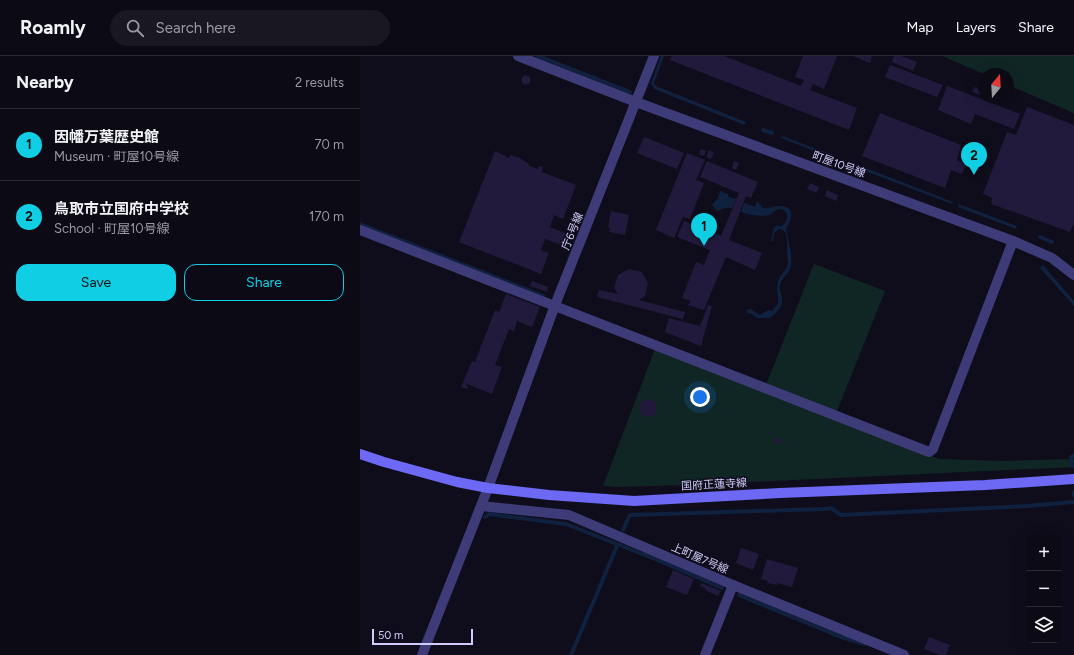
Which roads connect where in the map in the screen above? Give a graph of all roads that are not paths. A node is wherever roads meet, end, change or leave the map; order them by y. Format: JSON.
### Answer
{"nodes":[{"id":1,"x":518,"y":56,"type":"edge"},
{"id":2,"x":654,"y":56,"type":"edge"},
{"id":3,"x":636,"y":102,"type":"junction"},
{"id":4,"x":360,"y":230,"type":"edge"},
{"id":5,"x":1013,"y":241,"type":"junction"},
{"id":6,"x":1074,"y":275,"type":"edge"},
{"id":7,"x":555,"y":305,"type":"junction"},
{"id":8,"x":360,"y":454,"type":"edge"},
{"id":9,"x":1074,"y":479,"type":"edge"},
{"id":10,"x":488,"y":488,"type":"junction"},
{"id":11,"x":481,"y":506,"type":"junction"},
{"id":12,"x":733,"y":585,"type":"junction"},
{"id":13,"x":422,"y":655,"type":"edge"},
{"id":14,"x":704,"y":655,"type":"edge"},
{"id":15,"x":904,"y":655,"type":"edge"}],
"edges":[{"from":1,"to":3,"type":"street"},
{"from":2,"to":3,"type":"street"},
{"from":3,"to":5,"type":"street","name":"町屋10号線"},
{"from":3,"to":7,"type":"street","name":"庁6号線"},
{"from":4,"to":7,"type":"street"},
{"from":5,"to":6,"type":"street","name":"町屋10号線"},
{"from":5,"to":7,"type":"street"},
{"from":7,"to":10,"type":"street","name":"庁6号線"},
{"from":8,"to":10,"type":"main road","name":"国府正蓮寺線"},
{"from":9,"to":10,"type":"main road","name":"国府正蓮寺線"},
{"from":10,"to":11,"type":"street","name":"庁6号線"},
{"from":11,"to":12,"type":"street","name":"上町屋7号線"},
{"from":11,"to":13,"type":"street","name":"庁6号線"},
{"from":12,"to":14,"type":"street"},
{"from":12,"to":15,"type":"street","name":"上町屋7号線"}]}
